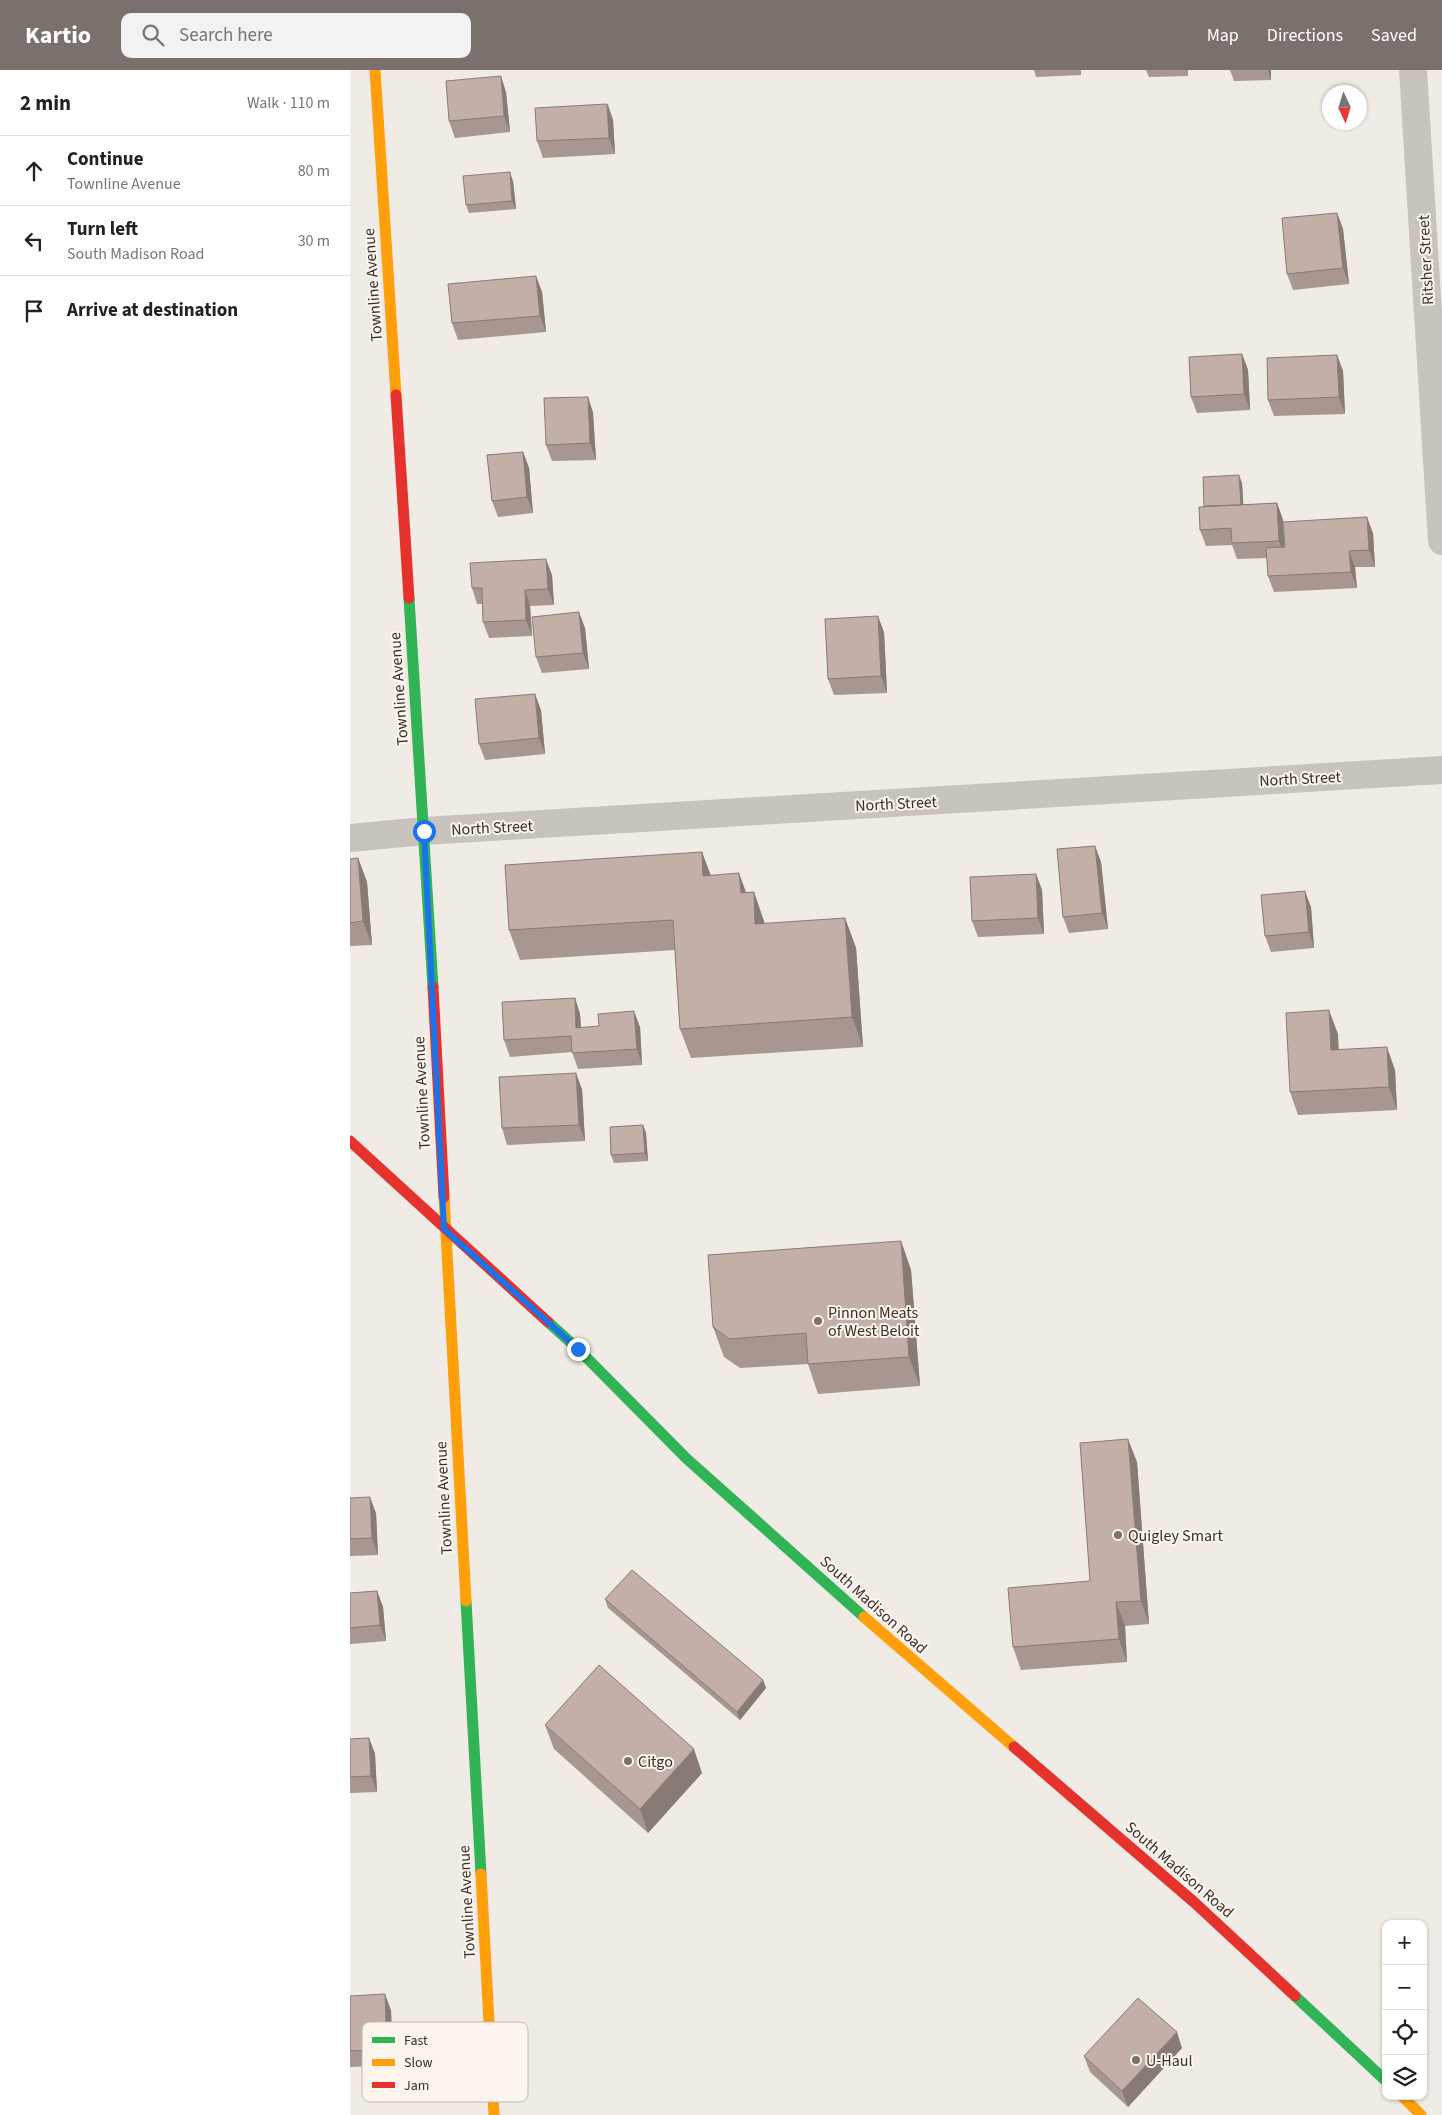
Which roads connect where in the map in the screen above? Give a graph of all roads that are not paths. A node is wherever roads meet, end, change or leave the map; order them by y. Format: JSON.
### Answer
{"nodes":[{"id":1,"x":375,"y":70,"type":"edge"},
{"id":2,"x":1413,"y":70,"type":"edge"},
{"id":3,"x":1442,"y":541,"type":"edge"},
{"id":4,"x":1442,"y":770,"type":"edge"},
{"id":5,"x":424,"y":831,"type":"junction"},
{"id":6,"x":350,"y":838,"type":"edge"},
{"id":7,"x":350,"y":1141,"type":"edge"},
{"id":8,"x":444,"y":1229,"type":"junction"},
{"id":9,"x":489,"y":2022,"type":"edge"},
{"id":10,"x":1382,"y":2077,"type":"edge"},
{"id":11,"x":1406,"y":2100,"type":"edge"},
{"id":12,"x":493,"y":2102,"type":"edge"},
{"id":13,"x":494,"y":2115,"type":"edge"},
{"id":14,"x":1422,"y":2115,"type":"edge"}],
"edges":[{"from":1,"to":5,"type":"street","name":"Townline Avenue"},
{"from":2,"to":3,"type":"street","name":"Ritsher Street"},
{"from":4,"to":5,"type":"street","name":"North Street"},
{"from":5,"to":6,"type":"street","name":"North Street"},
{"from":5,"to":8,"type":"street","name":"Townline Avenue"},
{"from":7,"to":8,"type":"street","name":"South Madison Road"},
{"from":8,"to":9,"type":"street","name":"Townline Avenue"},
{"from":8,"to":10,"type":"street","name":"South Madison Road"},
{"from":11,"to":14,"type":"street"},
{"from":12,"to":13,"type":"street","name":"Townline Avenue"}]}
